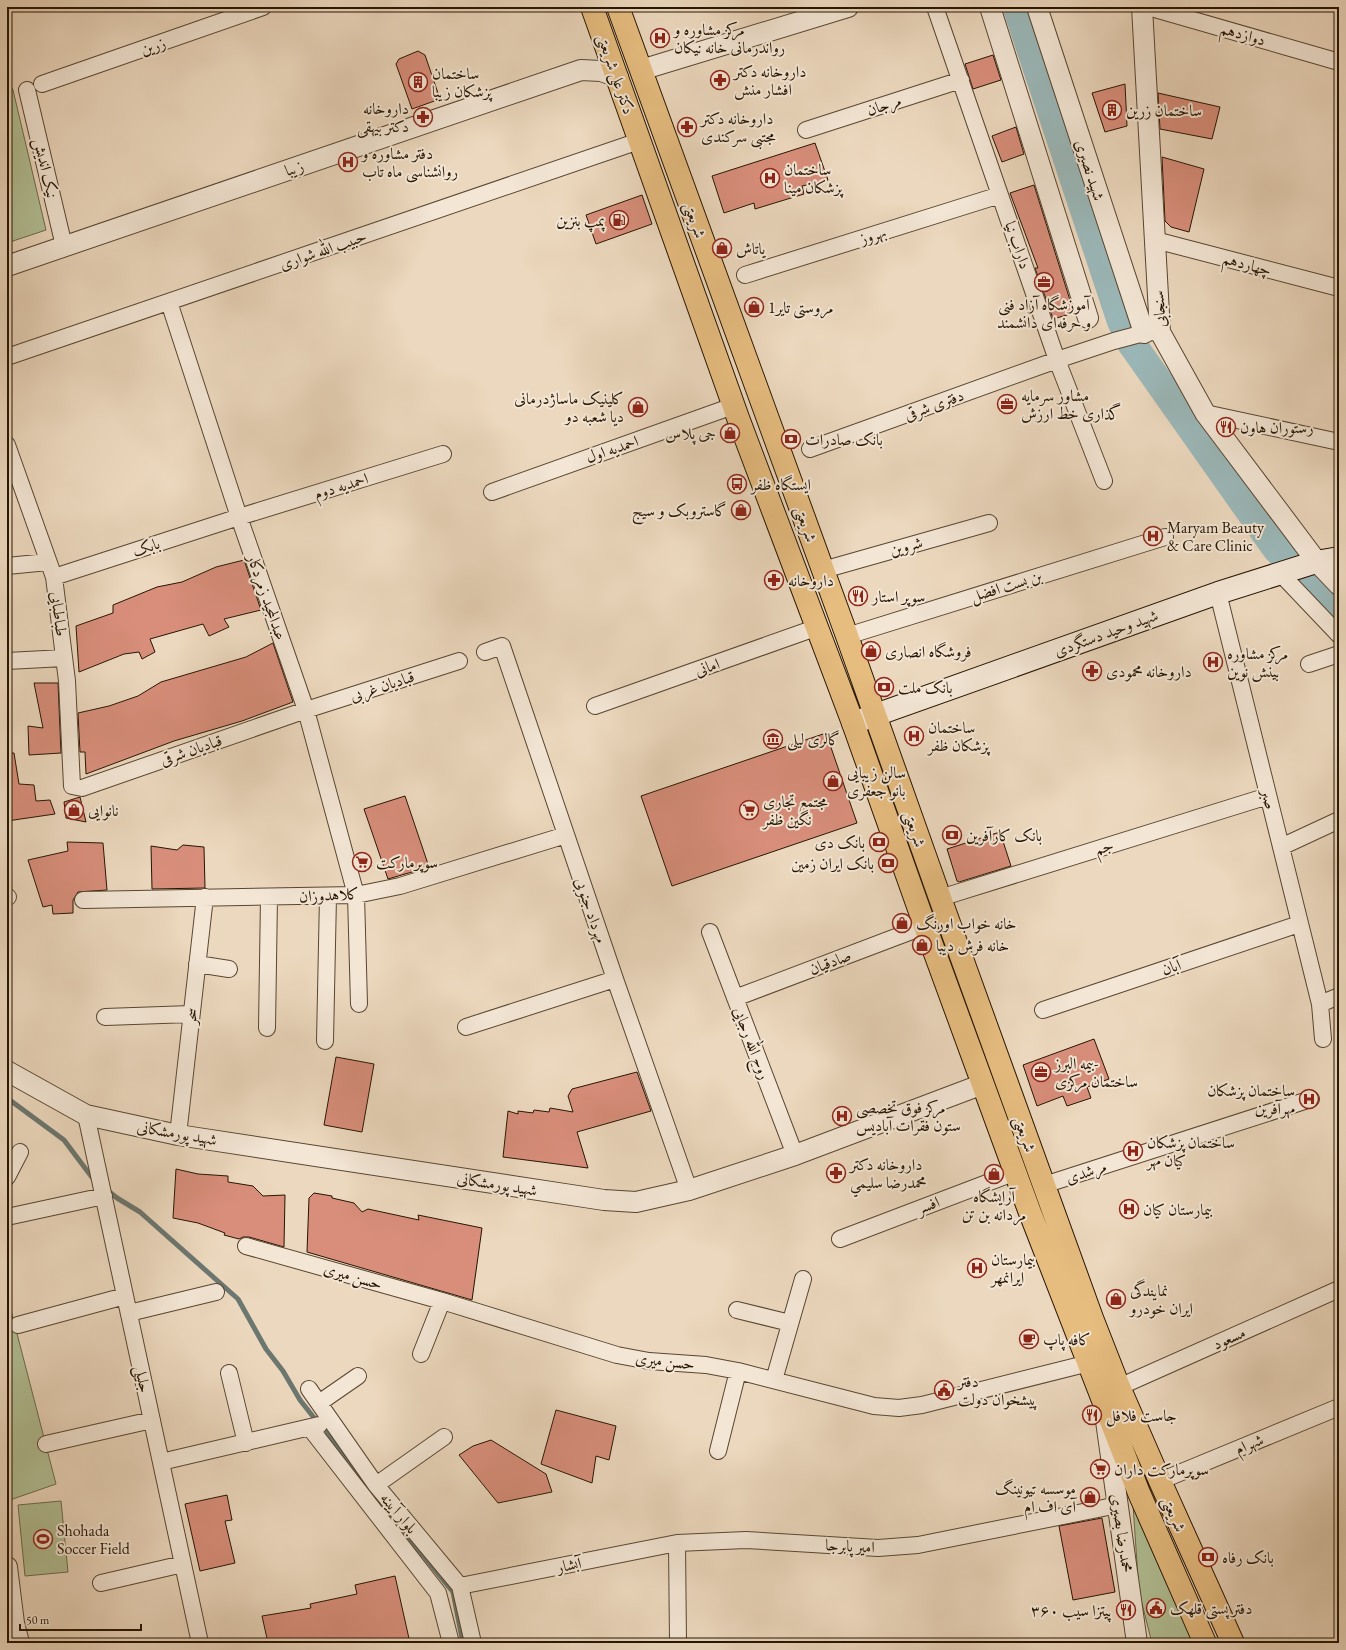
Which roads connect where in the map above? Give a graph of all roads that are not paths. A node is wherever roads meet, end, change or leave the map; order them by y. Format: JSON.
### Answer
{"nodes":[{"id":1,"x":263,"y":7,"type":"edge"},
{"id":2,"x":592,"y":7,"type":"edge"},
{"id":3,"x":618,"y":7,"type":"edge"},
{"id":4,"x":848,"y":7,"type":"edge"},
{"id":5,"x":935,"y":7,"type":"edge"},
{"id":6,"x":990,"y":7,"type":"edge"},
{"id":7,"x":1037,"y":7,"type":"edge"},
{"id":8,"x":1142,"y":7,"type":"edge"},
{"id":9,"x":1148,"y":7,"type":"edge"},
{"id":10,"x":1339,"y":62,"type":"edge"},
{"id":11,"x":641,"y":70,"type":"junction"},
{"id":12,"x":618,"y":77,"type":"junction"},
{"id":13,"x":961,"y":80,"type":"junction"},
{"id":14,"x":35,"y":87,"type":"joint"},
{"id":15,"x":806,"y":130,"type":"dead end"},
{"id":16,"x":639,"y":141,"type":"junction"},
{"id":17,"x":1000,"y":195,"type":"junction"},
{"id":18,"x":1155,"y":240,"type":"junction"},
{"id":19,"x":64,"y":246,"type":"junction"},
{"id":20,"x":7,"y":266,"type":"edge"},
{"id":21,"x":745,"y":275,"type":"dead end"},
{"id":22,"x":1339,"y":288,"type":"edge"},
{"id":23,"x":169,"y":302,"type":"junction"},
{"id":24,"x":1088,"y":318,"type":"dead end"},
{"id":25,"x":1152,"y":332,"type":"junction"},
{"id":26,"x":7,"y":357,"type":"edge"},
{"id":27,"x":1057,"y":360,"type":"junction"},
{"id":28,"x":733,"y":406,"type":"junction"},
{"id":29,"x":1205,"y":413,"type":"junction"},
{"id":30,"x":1339,"y":442,"type":"edge"},
{"id":31,"x":7,"y":445,"type":"edge"},
{"id":32,"x":810,"y":449,"type":"dead end"},
{"id":33,"x":443,"y":454,"type":"dead end"},
{"id":34,"x":1104,"y":481,"type":"dead end"},
{"id":35,"x":794,"y":491,"type":"junction"},
{"id":36,"x":492,"y":492,"type":"dead end"},
{"id":37,"x":768,"y":500,"type":"junction"},
{"id":38,"x":239,"y":518,"type":"junction"},
{"id":39,"x":988,"y":522,"type":"dead end"},
{"id":40,"x":1165,"y":537,"type":"dead end"},
{"id":41,"x":1339,"y":558,"type":"edge"},
{"id":42,"x":48,"y":562,"type":"junction"},
{"id":43,"x":7,"y":566,"type":"edge"},
{"id":44,"x":1299,"y":567,"type":"junction"},
{"id":45,"x":823,"y":570,"type":"junction"},
{"id":46,"x":54,"y":577,"type":"junction"},
{"id":47,"x":1339,"y":585,"type":"edge"},
{"id":48,"x":1218,"y":593,"type":"junction"},
{"id":49,"x":818,"y":628,"type":"junction"},
{"id":50,"x":847,"y":636,"type":"junction"},
{"id":51,"x":1339,"y":636,"type":"edge"},
{"id":52,"x":485,"y":652,"type":"dead end"},
{"id":53,"x":1339,"y":654,"type":"edge"},
{"id":54,"x":64,"y":658,"type":"junction"},
{"id":55,"x":7,"y":660,"type":"edge"},
{"id":56,"x":459,"y":661,"type":"dead end"},
{"id":57,"x":1309,"y":664,"type":"dead end"},
{"id":58,"x":868,"y":694,"type":"junction"},
{"id":59,"x":914,"y":702,"type":"junction"},
{"id":60,"x":596,"y":706,"type":"dead end"},
{"id":61,"x":306,"y":710,"type":"junction"},
{"id":62,"x":875,"y":715,"type":"junction"},
{"id":63,"x":853,"y":723,"type":"junction"},
{"id":64,"x":77,"y":788,"type":"joint"},
{"id":65,"x":1268,"y":796,"type":"junction"},
{"id":66,"x":1339,"y":820,"type":"edge"},
{"id":67,"x":566,"y":835,"type":"junction"},
{"id":68,"x":1281,"y":847,"type":"junction"},
{"id":69,"x":356,"y":895,"type":"junction"},
{"id":70,"x":328,"y":896,"type":"junction"},
{"id":71,"x":205,"y":897,"type":"junction"},
{"id":72,"x":270,"y":897,"type":"junction"},
{"id":73,"x":940,"y":898,"type":"junction"},
{"id":74,"x":84,"y":900,"type":"dead end"},
{"id":75,"x":1299,"y":924,"type":"junction"},
{"id":76,"x":925,"y":926,"type":"junction"},
{"id":77,"x":710,"y":932,"type":"dead end"},
{"id":78,"x":197,"y":964,"type":"junction"},
{"id":79,"x":230,"y":969,"type":"dead end"},
{"id":80,"x":615,"y":979,"type":"junction"},
{"id":81,"x":1339,"y":996,"type":"edge"},
{"id":82,"x":735,"y":998,"type":"junction"},
{"id":83,"x":359,"y":1004,"type":"dead end"},
{"id":84,"x":1320,"y":1004,"type":"junction"},
{"id":85,"x":1043,"y":1010,"type":"dead end"},
{"id":86,"x":191,"y":1014,"type":"junction"},
{"id":87,"x":105,"y":1017,"type":"dead end"},
{"id":88,"x":466,"y":1027,"type":"dead end"},
{"id":89,"x":267,"y":1028,"type":"dead end"},
{"id":90,"x":1323,"y":1039,"type":"dead end"},
{"id":91,"x":325,"y":1041,"type":"dead end"},
{"id":92,"x":7,"y":1071,"type":"edge"},
{"id":93,"x":984,"y":1084,"type":"junction"},
{"id":94,"x":1311,"y":1100,"type":"dead end"},
{"id":95,"x":86,"y":1115,"type":"junction"},
{"id":96,"x":178,"y":1135,"type":"junction"},
{"id":97,"x":20,"y":1152,"type":"dead end"},
{"id":98,"x":795,"y":1154,"type":"junction"},
{"id":99,"x":1016,"y":1172,"type":"junction"},
{"id":100,"x":7,"y":1177,"type":"edge"},
{"id":101,"x":1044,"y":1185,"type":"junction"},
{"id":102,"x":689,"y":1190,"type":"junction"},
{"id":103,"x":104,"y":1196,"type":"junction"},
{"id":104,"x":7,"y":1217,"type":"edge"},
{"id":105,"x":840,"y":1239,"type":"dead end"},
{"id":106,"x":246,"y":1246,"type":"dead end"},
{"id":107,"x":803,"y":1279,"type":"dead end"},
{"id":108,"x":1339,"y":1289,"type":"edge"},
{"id":109,"x":216,"y":1292,"type":"dead end"},
{"id":110,"x":126,"y":1296,"type":"junction"},
{"id":111,"x":442,"y":1301,"type":"junction"},
{"id":112,"x":737,"y":1310,"type":"dead end"},
{"id":113,"x":129,"y":1313,"type":"junction"},
{"id":114,"x":790,"y":1323,"type":"junction"},
{"id":115,"x":18,"y":1324,"type":"dead end"},
{"id":116,"x":421,"y":1354,"type":"dead end"},
{"id":117,"x":1089,"y":1362,"type":"junction"},
{"id":118,"x":738,"y":1371,"type":"junction"},
{"id":119,"x":229,"y":1374,"type":"dead end"},
{"id":120,"x":358,"y":1376,"type":"dead end"},
{"id":121,"x":774,"y":1380,"type":"junction"},
{"id":122,"x":309,"y":1389,"type":"dead end"},
{"id":123,"x":1108,"y":1394,"type":"junction"},
{"id":124,"x":319,"y":1403,"type":"junction"},
{"id":125,"x":1339,"y":1406,"type":"edge"},
{"id":126,"x":152,"y":1420,"type":"junction"},
{"id":127,"x":332,"y":1420,"type":"junction"},
{"id":128,"x":310,"y":1428,"type":"junction"},
{"id":129,"x":444,"y":1437,"type":"dead end"},
{"id":130,"x":246,"y":1443,"type":"junction"},
{"id":131,"x":46,"y":1444,"type":"dead end"},
{"id":132,"x":718,"y":1451,"type":"dead end"},
{"id":133,"x":161,"y":1462,"type":"junction"},
{"id":134,"x":1160,"y":1481,"type":"junction"},
{"id":135,"x":376,"y":1485,"type":"junction"},
{"id":136,"x":1118,"y":1506,"type":"junction"},
{"id":137,"x":677,"y":1543,"type":"junction"},
{"id":138,"x":183,"y":1564,"type":"junction"},
{"id":139,"x":7,"y":1567,"type":"edge"},
{"id":140,"x":101,"y":1583,"type":"dead end"},
{"id":141,"x":460,"y":1586,"type":"junction"},
{"id":142,"x":19,"y":1643,"type":"edge"},
{"id":143,"x":200,"y":1643,"type":"edge"},
{"id":144,"x":451,"y":1643,"type":"edge"},
{"id":145,"x":473,"y":1643,"type":"edge"},
{"id":146,"x":678,"y":1643,"type":"edge"},
{"id":147,"x":1137,"y":1643,"type":"edge"},
{"id":148,"x":1206,"y":1643,"type":"edge"},
{"id":149,"x":1233,"y":1643,"type":"edge"}],
"edges":[{"from":1,"to":14,"type":"street","name":"زرین"},
{"from":2,"to":12,"type":"main road","name":"دکتر علی شریعتی"},
{"from":3,"to":11,"type":"main road","name":"شریعتی"},
{"from":4,"to":11,"type":"street"},
{"from":5,"to":13,"type":"street","name":"داراب نیا"},
{"from":6,"to":24,"type":"street"},
{"from":7,"to":25,"type":"street","name":"شهید نصیری"},
{"from":8,"to":18,"type":"street","name":"سنجابی"},
{"from":9,"to":10,"type":"street","name":"دوازدهم"},
{"from":11,"to":35,"type":"main road","name":"شریعتی"},
{"from":12,"to":16,"type":"main road","name":"دکتر علی شریعتی"},
{"from":12,"to":19,"type":"street","name":"زیبا"},
{"from":13,"to":15,"type":"street","name":"مرجان"},
{"from":13,"to":17,"type":"street","name":"داراب نیا"},
{"from":14,"to":19,"type":"street","name":"نیک اندیش"},
{"from":16,"to":23,"type":"street","name":"حبیب الله شواری"},
{"from":16,"to":28,"type":"main road","name":"شریعتی"},
{"from":17,"to":21,"type":"street","name":"بهروز"},
{"from":17,"to":27,"type":"street","name":"داراب نیا"},
{"from":18,"to":22,"type":"street","name":"چهاردهم"},
{"from":18,"to":25,"type":"street","name":"سنجابی"},
{"from":19,"to":20,"type":"street","name":"زیبا"},
{"from":23,"to":26,"type":"street","name":"حبیب الله شواری"},
{"from":23,"to":38,"type":"street","name":"عبدالمجید زمردکار"},
{"from":25,"to":27,"type":"street","name":"دفتری شرقی"},
{"from":25,"to":29,"type":"street","name":"سنجابی"},
{"from":27,"to":32,"type":"street","name":"دفتری شرقی"},
{"from":27,"to":34,"type":"street","name":"داراب نیا"},
{"from":28,"to":36,"type":"street","name":"احمدیه اول"},
{"from":28,"to":37,"type":"main road","name":"شریعتی"},
{"from":29,"to":30,"type":"street"},
{"from":29,"to":44,"type":"street","name":"سنجابی"},
{"from":31,"to":42,"type":"street","name":"طباطبایی"},
{"from":33,"to":38,"type":"street","name":"احمدیه دوم"},
{"from":35,"to":37,"type":"main road"},
{"from":35,"to":45,"type":"main road","name":"شریعتی"},
{"from":37,"to":49,"type":"main road","name":"شریعتی"},
{"from":38,"to":46,"type":"street","name":"بابک"},
{"from":38,"to":61,"type":"street","name":"عبدالمجید زمردکار"},
{"from":39,"to":45,"type":"street","name":"شروین"},
{"from":40,"to":50,"type":"street","name":"بن بست افضل"},
{"from":41,"to":44,"type":"main road","name":"شهید وحید دستگردی"},
{"from":42,"to":43,"type":"street"},
{"from":42,"to":46,"type":"street","name":"طباطبایی"},
{"from":44,"to":47,"type":"street","name":"سنجابی"},
{"from":44,"to":48,"type":"main road","name":"شهید وحید دستگردی"},
{"from":44,"to":51,"type":"street"},
{"from":45,"to":50,"type":"main road","name":"شریعتی"},
{"from":46,"to":54,"type":"street","name":"طباطبایی"},
{"from":48,"to":59,"type":"main road","name":"شهید وحید دستگردی"},
{"from":48,"to":65,"type":"street","name":"صبر"},
{"from":49,"to":60,"type":"street","name":"امانی"},
{"from":49,"to":63,"type":"main road","name":"شریعتی"},
{"from":50,"to":58,"type":"main road","name":"شریعتی"},
{"from":52,"to":67,"type":"street","name":"مهرداد جنوبی"},
{"from":53,"to":57,"type":"street"},
{"from":54,"to":55,"type":"street"},
{"from":54,"to":64,"type":"street","name":"طباطبایی"},
{"from":56,"to":61,"type":"street","name":"قبادیان غربی"},
{"from":58,"to":59,"type":"main road"},
{"from":58,"to":62,"type":"main road","name":"شریعتی"},
{"from":59,"to":62,"type":"main road","name":"شهید وحید دستگردی"},
{"from":61,"to":64,"type":"street","name":"قبادیان شرقی"},
{"from":61,"to":69,"type":"street","name":"عبدالمجید زمردکار"},
{"from":62,"to":63,"type":"main road","name":"شهید وحید دستگردی"},
{"from":62,"to":73,"type":"main road","name":"شریعتی"},
{"from":63,"to":76,"type":"main road","name":"شریعتی"},
{"from":65,"to":68,"type":"street","name":"صبر"},
{"from":65,"to":73,"type":"street","name":"جم"},
{"from":66,"to":68,"type":"street"},
{"from":67,"to":69,"type":"street","name":"کلاهدوزان"},
{"from":67,"to":80,"type":"street","name":"مهرداد جنوبی"},
{"from":68,"to":75,"type":"street","name":"صبر"},
{"from":69,"to":70,"type":"street","name":"کلاهدوزان"},
{"from":69,"to":83,"type":"street","name":"عبدالمجید زمردکار"},
{"from":70,"to":72,"type":"street","name":"کلاهدوزان"},
{"from":70,"to":91,"type":"street"},
{"from":71,"to":72,"type":"street","name":"کلاهدوزان"},
{"from":71,"to":74,"type":"street","name":"کلاهدوزان"},
{"from":71,"to":78,"type":"street","name":"سحر"},
{"from":72,"to":89,"type":"street"},
{"from":73,"to":101,"type":"main road","name":"شریعتی"},
{"from":75,"to":84,"type":"street","name":"صبر"},
{"from":75,"to":85,"type":"street","name":"آبان"},
{"from":76,"to":82,"type":"street","name":"صادقیان"},
{"from":76,"to":93,"type":"main road","name":"شریعتی"},
{"from":77,"to":82,"type":"street","name":"روح الله رجایی"},
{"from":78,"to":79,"type":"street"},
{"from":78,"to":86,"type":"street","name":"سحر"},
{"from":80,"to":88,"type":"street"},
{"from":80,"to":102,"type":"street","name":"مهرداد جنوبی"},
{"from":81,"to":84,"type":"street"},
{"from":82,"to":98,"type":"street","name":"روح الله رجایی"},
{"from":84,"to":90,"type":"street","name":"صبر"},
{"from":86,"to":87,"type":"street"},
{"from":86,"to":96,"type":"street","name":"سحر"},
{"from":92,"to":95,"type":"street","name":"شهید پورمشکانی"},
{"from":93,"to":98,"type":"street","name":"شهید پورمشکانی"},
{"from":93,"to":99,"type":"main road","name":"شریعتی"},
{"from":94,"to":101,"type":"street","name":"مرشدی"},
{"from":95,"to":96,"type":"street","name":"شهید پورمشکانی"},
{"from":95,"to":103,"type":"street","name":"جلیلی"},
{"from":96,"to":102,"type":"street","name":"شهید پورمشکانی"},
{"from":97,"to":100,"type":"street"},
{"from":98,"to":102,"type":"street","name":"شهید پورمشکانی"},
{"from":99,"to":105,"type":"street","name":"افسر"},
{"from":99,"to":117,"type":"main road","name":"شریعتی"},
{"from":101,"to":123,"type":"main road","name":"شریعتی"},
{"from":103,"to":104,"type":"street"},
{"from":103,"to":110,"type":"street","name":"جلیلی"},
{"from":106,"to":111,"type":"street","name":"حسن میری"},
{"from":107,"to":114,"type":"street"},
{"from":108,"to":123,"type":"street","name":"مسعود"},
{"from":109,"to":113,"type":"street"},
{"from":110,"to":113,"type":"street","name":"جلیلی"},
{"from":110,"to":115,"type":"street"},
{"from":111,"to":116,"type":"street"},
{"from":111,"to":118,"type":"street","name":"حسن میری"},
{"from":112,"to":114,"type":"street"},
{"from":113,"to":126,"type":"street","name":"جلیلی"},
{"from":114,"to":121,"type":"street"},
{"from":117,"to":121,"type":"street","name":"حسن میری"},
{"from":117,"to":123,"type":"main road","name":"شریعتی"},
{"from":118,"to":121,"type":"street","name":"حسن میری"},
{"from":118,"to":132,"type":"street"},
{"from":119,"to":130,"type":"street"},
{"from":120,"to":124,"type":"street"},
{"from":122,"to":124,"type":"street","name":"بلوار آیینه"},
{"from":123,"to":134,"type":"main road","name":"شریعتی"},
{"from":123,"to":136,"type":"street","name":"محمدرضا بصیری"},
{"from":123,"to":148,"type":"main road","name":"شریعتی"},
{"from":124,"to":127,"type":"street","name":"بلوار آیینه"},
{"from":125,"to":134,"type":"street","name":"شهرام"},
{"from":126,"to":131,"type":"street"},
{"from":126,"to":133,"type":"street","name":"جلیلی"},
{"from":127,"to":128,"type":"street"},
{"from":127,"to":135,"type":"street","name":"بلوار آیینه"},
{"from":128,"to":130,"type":"street"},
{"from":128,"to":144,"type":"street","name":"بلوار آیینه"},
{"from":129,"to":135,"type":"street"},
{"from":130,"to":133,"type":"street"},
{"from":133,"to":138,"type":"street","name":"جلیلی"},
{"from":134,"to":149,"type":"main road","name":"شریعتی"},
{"from":135,"to":141,"type":"street","name":"بلوار آیینه"},
{"from":136,"to":137,"type":"street","name":"امیر پابرجا"},
{"from":136,"to":147,"type":"street","name":"محمدرضا بصیری"},
{"from":137,"to":141,"type":"street","name":"آبشار"},
{"from":137,"to":146,"type":"street"},
{"from":138,"to":140,"type":"street"},
{"from":138,"to":143,"type":"street","name":"جلیلی"},
{"from":139,"to":142,"type":"street"},
{"from":141,"to":145,"type":"street","name":"بلوار آیینه"}]}
